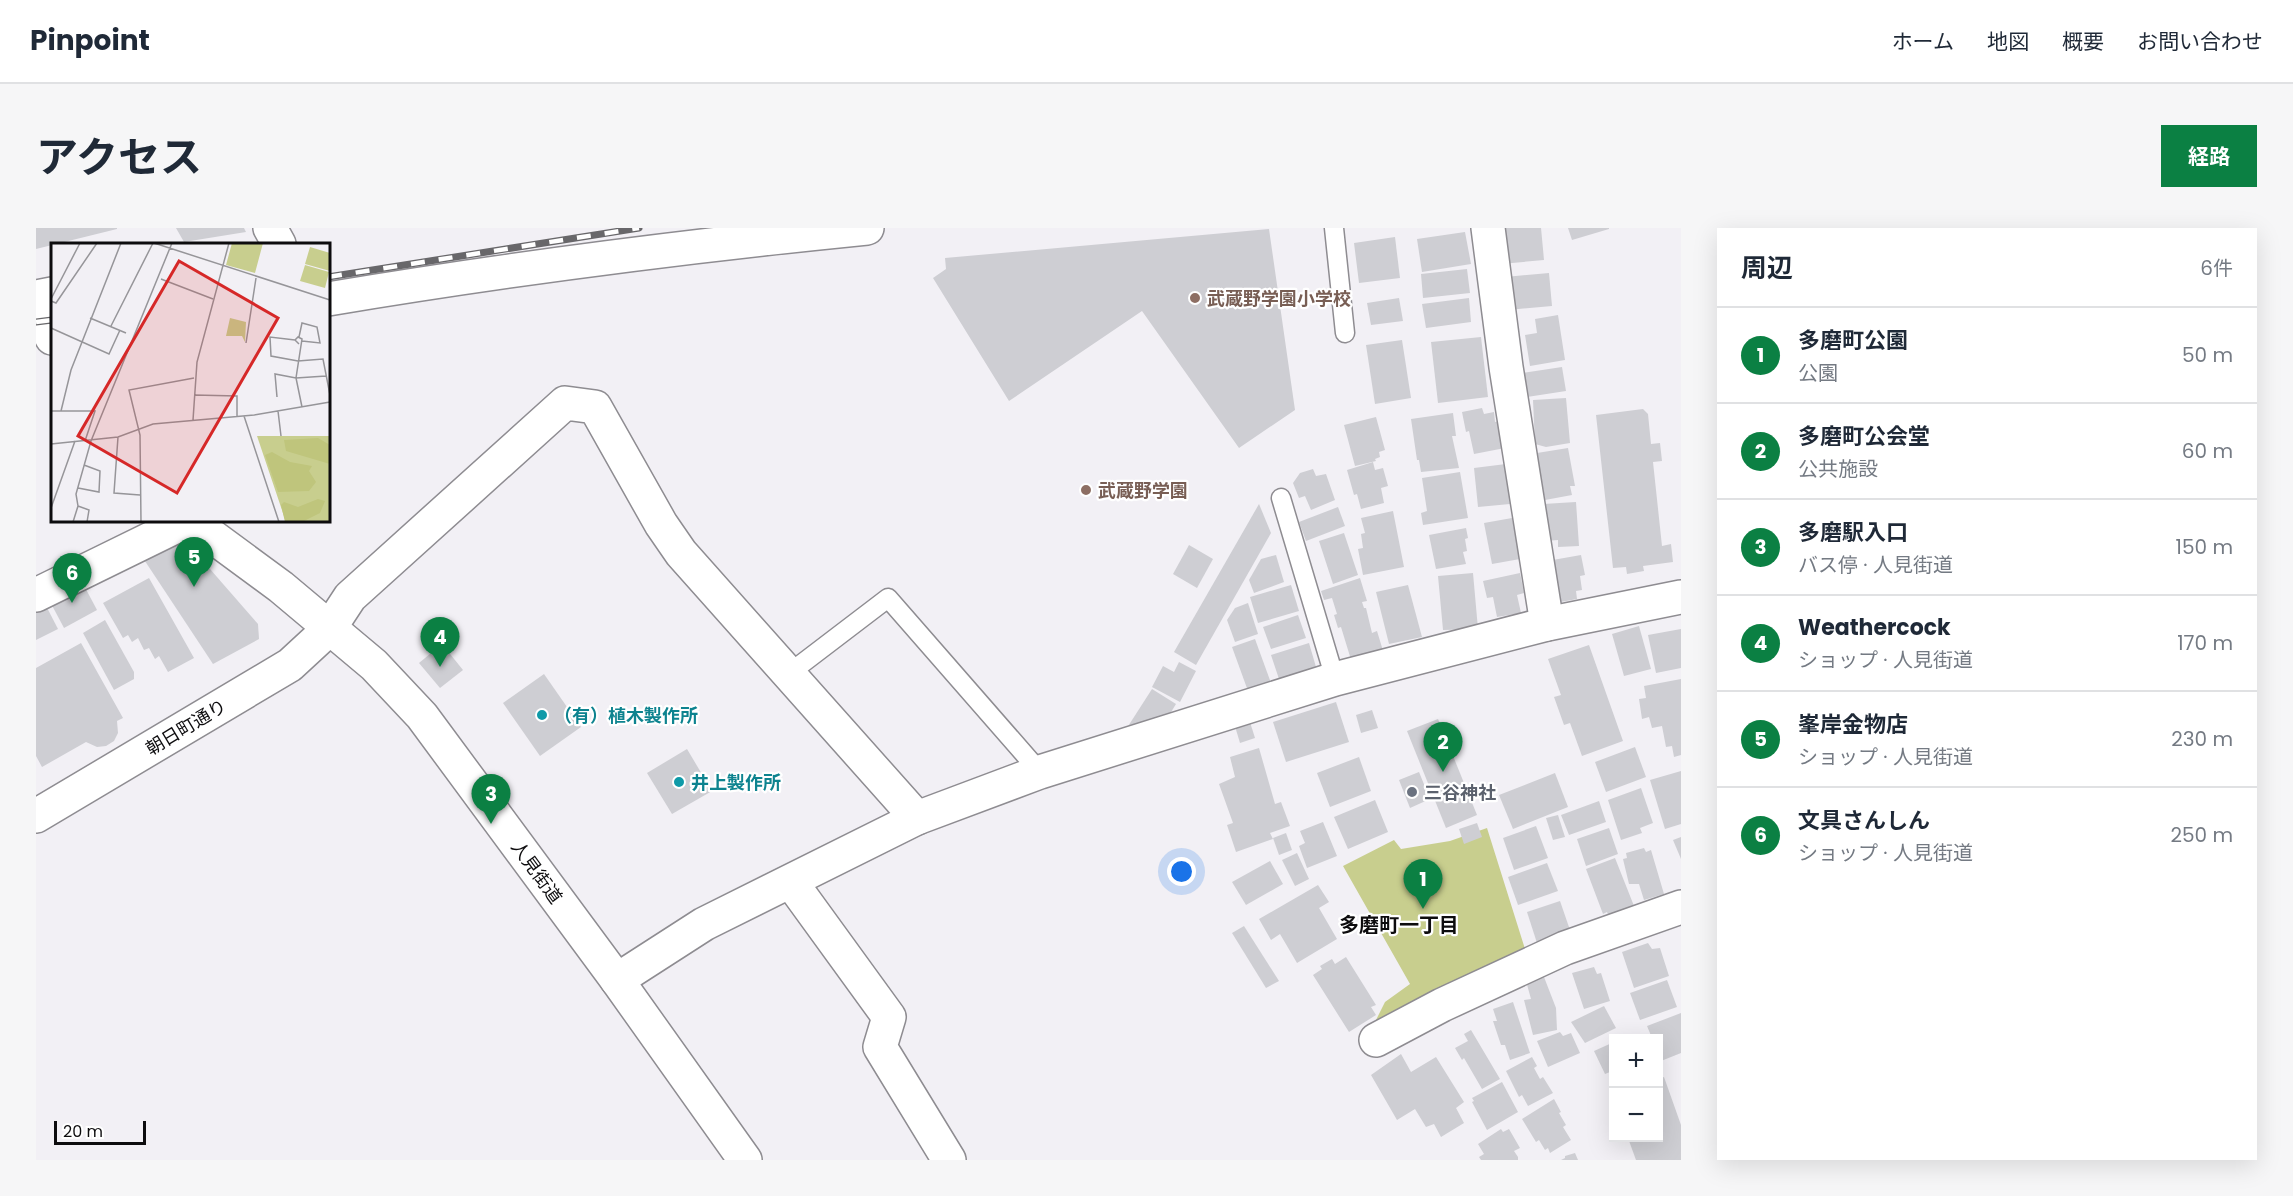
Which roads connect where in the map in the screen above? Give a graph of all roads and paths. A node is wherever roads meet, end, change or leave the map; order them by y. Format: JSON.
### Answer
{"nodes":[{"id":1,"x":270,"y":228,"type":"edge"},
{"id":2,"x":867,"y":228,"type":"edge"},
{"id":3,"x":1334,"y":228,"type":"edge"},
{"id":4,"x":1488,"y":228,"type":"edge"},
{"id":5,"x":278,"y":243,"type":"edge"},
{"id":6,"x":51,"y":294,"type":"edge"},
{"id":7,"x":36,"y":297,"type":"edge"},
{"id":8,"x":330,"y":299,"type":"edge"},
{"id":9,"x":36,"y":310,"type":"edge"},
{"id":10,"x":1345,"y":333,"type":"dead end"},
{"id":11,"x":51,"y":336,"type":"edge"},
{"id":12,"x":51,"y":343,"type":"edge"},
{"id":13,"x":36,"y":348,"type":"edge"},
{"id":14,"x":1281,"y":498,"type":"dead end"},
{"id":15,"x":185,"y":522,"type":"edge"},
{"id":16,"x":192,"y":522,"type":"edge"},
{"id":17,"x":36,"y":595,"type":"edge"},
{"id":18,"x":1681,"y":597,"type":"edge"},
{"id":19,"x":1547,"y":624,"type":"junction"},
{"id":20,"x":329,"y":629,"type":"junction"},
{"id":21,"x":787,"y":675,"type":"junction"},
{"id":22,"x":1335,"y":679,"type":"junction"},
{"id":23,"x":1040,"y":772,"type":"junction"},
{"id":24,"x":36,"y":816,"type":"edge"},
{"id":25,"x":917,"y":818,"type":"junction"},
{"id":26,"x":791,"y":882,"type":"junction"},
{"id":27,"x":1681,"y":907,"type":"edge"},
{"id":28,"x":617,"y":980,"type":"junction"},
{"id":29,"x":1376,"y":1040,"type":"dead end"},
{"id":30,"x":745,"y":1160,"type":"edge"},
{"id":31,"x":949,"y":1160,"type":"edge"}],
"edges":[{"from":1,"to":5,"type":"street"},
{"from":2,"to":8,"type":"street"},
{"from":3,"to":10,"type":"lane"},
{"from":4,"to":19,"type":"street"},
{"from":6,"to":7,"type":"street"},
{"from":9,"to":11,"type":"street"},
{"from":12,"to":13,"type":"street"},
{"from":14,"to":22,"type":"lane"},
{"from":15,"to":17,"type":"street"},
{"from":16,"to":20,"type":"street","name":"人見街道"},
{"from":18,"to":19,"type":"street"},
{"from":19,"to":22,"type":"street"},
{"from":20,"to":21,"type":"street","name":"朝日町通り"},
{"from":20,"to":24,"type":"street","name":"朝日町通り"},
{"from":20,"to":28,"type":"street","name":"人見街道"},
{"from":21,"to":23,"type":"lane"},
{"from":21,"to":25,"type":"street"},
{"from":22,"to":23,"type":"street"},
{"from":23,"to":25,"type":"street"},
{"from":25,"to":26,"type":"street"},
{"from":26,"to":28,"type":"street"},
{"from":26,"to":31,"type":"street"},
{"from":27,"to":29,"type":"street"},
{"from":28,"to":30,"type":"street","name":"人見街道"}]}
